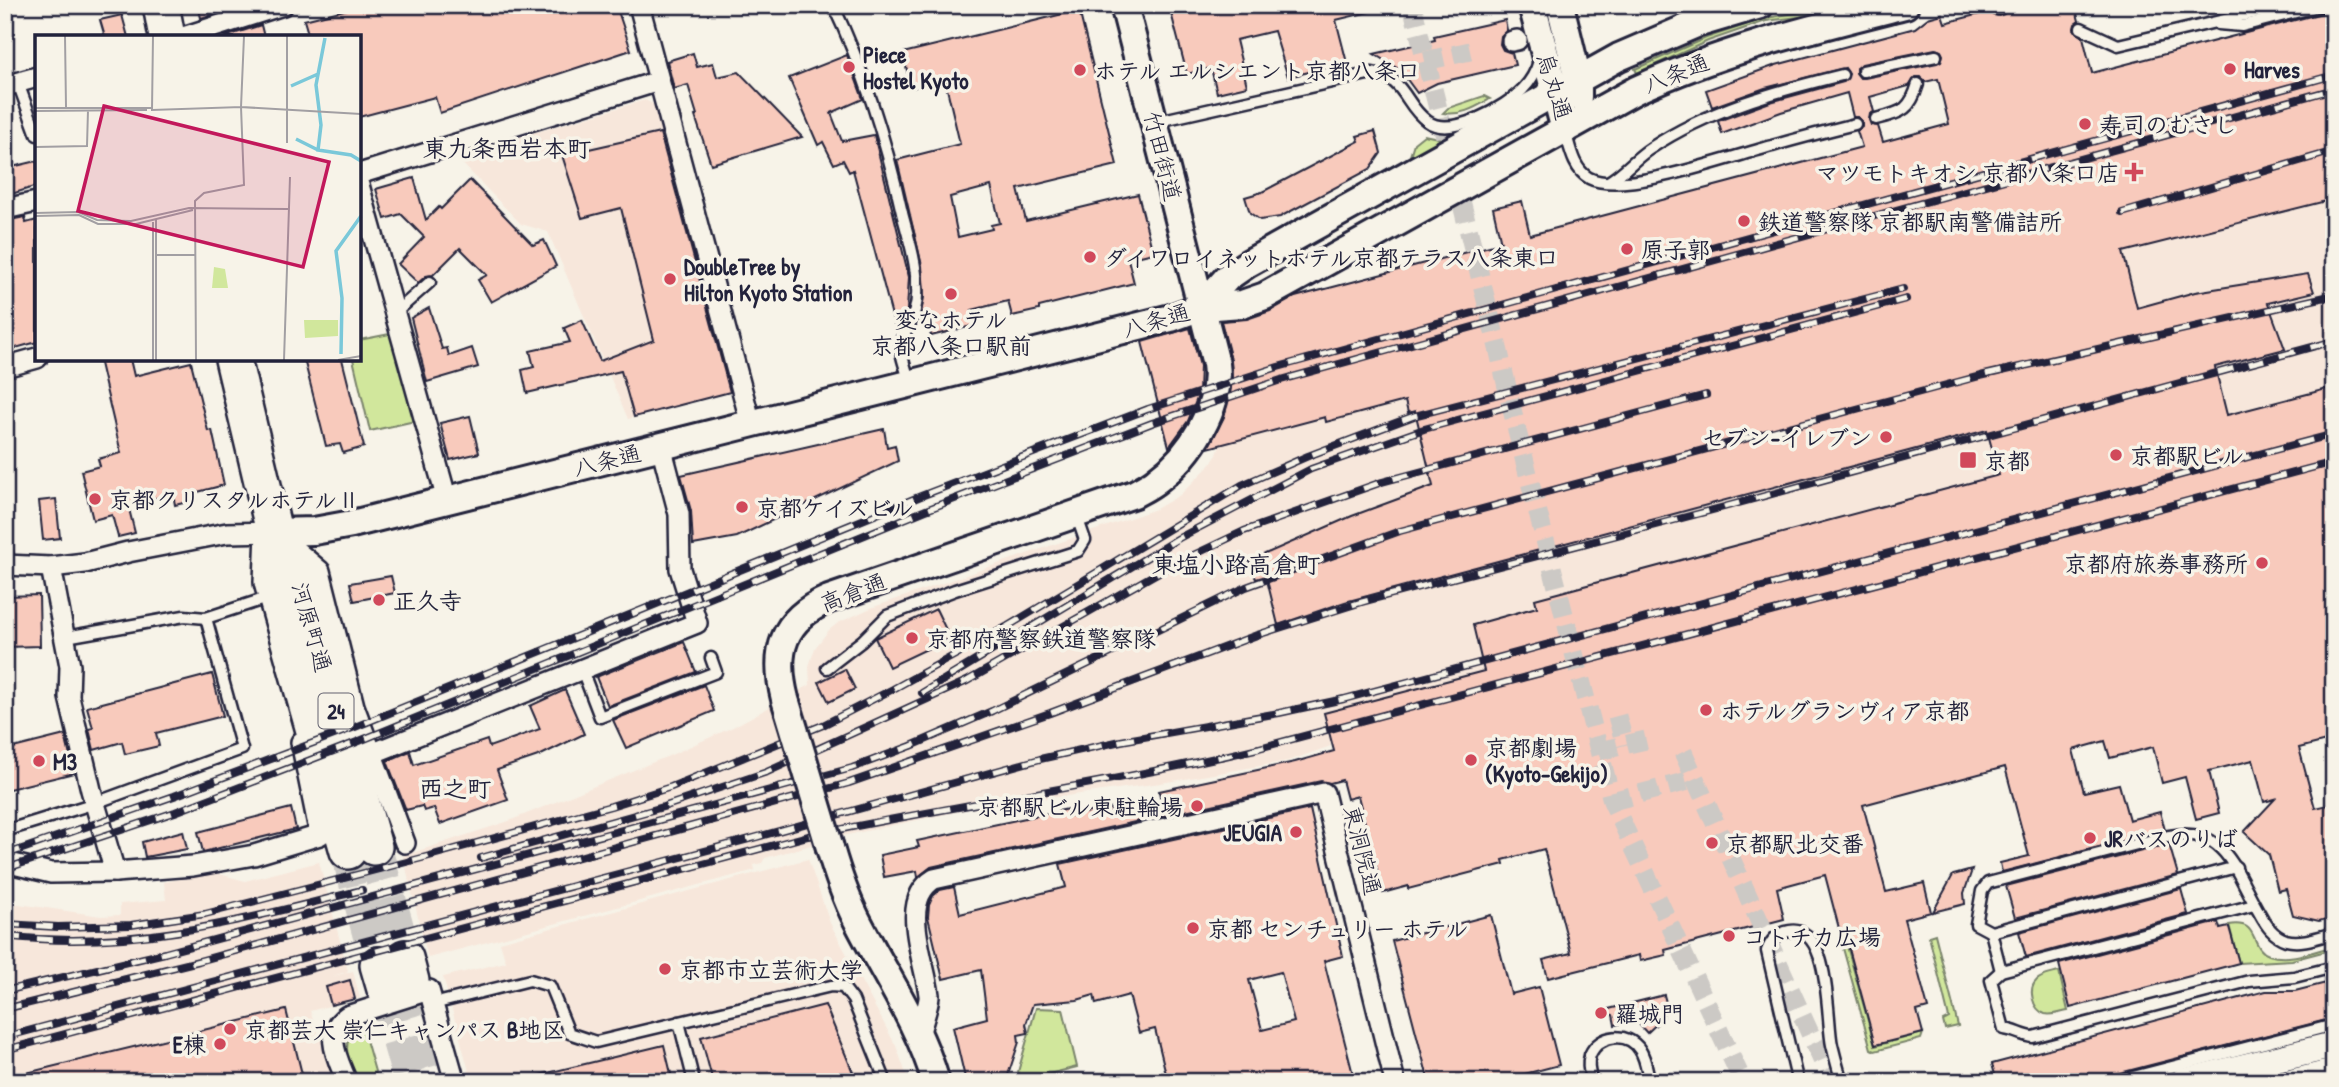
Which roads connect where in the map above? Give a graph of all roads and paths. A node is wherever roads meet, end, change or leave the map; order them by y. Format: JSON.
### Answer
{"nodes":[{"id":1,"x":161,"y":5,"type":"edge"},
{"id":2,"x":283,"y":5,"type":"edge"},
{"id":3,"x":639,"y":5,"type":"edge"},
{"id":4,"x":833,"y":5,"type":"edge"},
{"id":5,"x":1124,"y":5,"type":"edge"},
{"id":6,"x":1532,"y":5,"type":"edge"},
{"id":7,"x":1560,"y":5,"type":"edge"},
{"id":8,"x":1760,"y":5,"type":"edge"},
{"id":9,"x":1905,"y":5,"type":"edge"},
{"id":10,"x":2275,"y":5,"type":"edge"},
{"id":11,"x":2323,"y":5,"type":"edge"},
{"id":12,"x":2207,"y":23,"type":"junction"},
{"id":13,"x":2081,"y":28,"type":"dead end"},
{"id":14,"x":167,"y":35,"type":"edge"},
{"id":15,"x":189,"y":35,"type":"edge"},
{"id":16,"x":1543,"y":46,"type":"junction"},
{"id":17,"x":1936,"y":56,"type":"dead end"},
{"id":18,"x":1924,"y":58,"type":"junction"},
{"id":19,"x":1919,"y":69,"type":"dead end"},
{"id":20,"x":1863,"y":71,"type":"dead end"},
{"id":21,"x":1842,"y":75,"type":"dead end"},
{"id":22,"x":35,"y":78,"type":"edge"},
{"id":23,"x":659,"y":81,"type":"junction"},
{"id":24,"x":11,"y":84,"type":"edge"},
{"id":25,"x":1919,"y":84,"type":"dead end"},
{"id":26,"x":1566,"y":85,"type":"junction"},
{"id":27,"x":1876,"y":119,"type":"dead end"},
{"id":28,"x":1154,"y":122,"type":"junction"},
{"id":29,"x":1855,"y":124,"type":"dead end"},
{"id":30,"x":1565,"y":130,"type":"junction"},
{"id":31,"x":35,"y":131,"type":"edge"},
{"id":32,"x":360,"y":174,"type":"edge"},
{"id":33,"x":1608,"y":182,"type":"junction"},
{"id":34,"x":360,"y":189,"type":"edge"},
{"id":35,"x":35,"y":202,"type":"edge"},
{"id":36,"x":5,"y":209,"type":"edge"},
{"id":37,"x":430,"y":282,"type":"dead end"},
{"id":38,"x":1202,"y":307,"type":"junction"},
{"id":39,"x":395,"y":313,"type":"junction"},
{"id":40,"x":35,"y":359,"type":"edge"},
{"id":41,"x":233,"y":360,"type":"edge"},
{"id":42,"x":5,"y":367,"type":"edge"},
{"id":43,"x":911,"y":383,"type":"junction"},
{"id":44,"x":751,"y":424,"type":"junction"},
{"id":45,"x":662,"y":446,"type":"junction"},
{"id":46,"x":447,"y":500,"type":"junction"},
{"id":47,"x":1076,"y":513,"type":"junction"},
{"id":48,"x":274,"y":533,"type":"junction"},
{"id":49,"x":7,"y":559,"type":"edge"},
{"id":50,"x":51,"y":567,"type":"junction"},
{"id":51,"x":261,"y":600,"type":"junction"},
{"id":52,"x":206,"y":618,"type":"junction"},
{"id":53,"x":66,"y":637,"type":"junction"},
{"id":54,"x":710,"y":658,"type":"dead end"},
{"id":55,"x":827,"y":668,"type":"dead end"},
{"id":56,"x":582,"y":670,"type":"junction"},
{"id":57,"x":371,"y":754,"type":"junction"},
{"id":58,"x":95,"y":803,"type":"junction"},
{"id":59,"x":5,"y":831,"type":"edge"},
{"id":60,"x":376,"y":847,"type":"joint"},
{"id":61,"x":5,"y":862,"type":"edge"},
{"id":62,"x":2236,"y":867,"type":"junction"},
{"id":63,"x":115,"y":872,"type":"junction"},
{"id":64,"x":2254,"y":905,"type":"junction"},
{"id":65,"x":1991,"y":932,"type":"junction"},
{"id":66,"x":2334,"y":933,"type":"edge"},
{"id":67,"x":2334,"y":967,"type":"edge"},
{"id":68,"x":2001,"y":971,"type":"junction"},
{"id":69,"x":402,"y":980,"type":"junction"},
{"id":70,"x":679,"y":1022,"type":"junction"},
{"id":71,"x":2334,"y":1025,"type":"edge"},
{"id":72,"x":2334,"y":1032,"type":"edge"},
{"id":73,"x":919,"y":1036,"type":"junction"},
{"id":74,"x":2326,"y":1037,"type":"edge"},
{"id":75,"x":2334,"y":1072,"type":"edge"},
{"id":76,"x":1797,"y":1081,"type":"edge"},
{"id":77,"x":346,"y":1082,"type":"edge"},
{"id":78,"x":455,"y":1082,"type":"edge"},
{"id":79,"x":694,"y":1082,"type":"edge"},
{"id":80,"x":886,"y":1082,"type":"edge"},
{"id":81,"x":936,"y":1082,"type":"edge"},
{"id":82,"x":1395,"y":1082,"type":"edge"},
{"id":83,"x":1592,"y":1082,"type":"edge"},
{"id":84,"x":1650,"y":1082,"type":"edge"},
{"id":85,"x":1842,"y":1082,"type":"edge"},
{"id":86,"x":2114,"y":1082,"type":"edge"},
{"id":87,"x":2183,"y":1082,"type":"edge"},
{"id":88,"x":2294,"y":1082,"type":"edge"}],
"edges":[{"from":1,"to":14,"type":"highway"},
{"from":2,"to":15,"type":"street"},
{"from":3,"to":23,"type":"street"},
{"from":4,"to":43,"type":"lane"},
{"from":5,"to":28,"type":"street","name":"竹田街道"},
{"from":6,"to":16,"type":"street","name":"烏丸通"},
{"from":7,"to":26,"type":"street","name":"烏丸通"},
{"from":8,"to":26,"type":"street","name":"八条通"},
{"from":9,"to":30,"type":"street","name":"八条通"},
{"from":10,"to":12,"type":"lane"},
{"from":11,"to":12,"type":"lane"},
{"from":12,"to":13,"type":"lane"},
{"from":16,"to":26,"type":"street","name":"烏丸通"},
{"from":16,"to":28,"type":"lane"},
{"from":17,"to":18,"type":"lane"},
{"from":18,"to":19,"type":"lane"},
{"from":18,"to":20,"type":"lane"},
{"from":21,"to":33,"type":"lane"},
{"from":22,"to":24,"type":"street"},
{"from":23,"to":32,"type":"street"},
{"from":23,"to":44,"type":"street"},
{"from":24,"to":31,"type":"lane"},
{"from":25,"to":27,"type":"lane"},
{"from":26,"to":30,"type":"street","name":"烏丸通"},
{"from":26,"to":38,"type":"street","name":"八条通"},
{"from":28,"to":38,"type":"street","name":"竹田街道"},
{"from":29,"to":33,"type":"lane"},
{"from":30,"to":33,"type":"lane"},
{"from":30,"to":38,"type":"street","name":"八条通"},
{"from":34,"to":39,"type":"street"},
{"from":35,"to":36,"type":"street"},
{"from":37,"to":39,"type":"lane"},
{"from":38,"to":43,"type":"street","name":"八条通"},
{"from":38,"to":47,"type":"street","name":"高倉通"},
{"from":39,"to":46,"type":"street"},
{"from":40,"to":42,"type":"street"},
{"from":41,"to":48,"type":"highway","name":"河原町通","number":"24"},
{"from":43,"to":44,"type":"street","name":"八条通"},
{"from":44,"to":45,"type":"street","name":"八条通"},
{"from":45,"to":46,"type":"street","name":"八条通"},
{"from":45,"to":56,"type":"street"},
{"from":46,"to":48,"type":"street","name":"八条通"},
{"from":47,"to":55,"type":"lane"},
{"from":47,"to":73,"type":"street","name":"高倉通","bridge":true},
{"from":48,"to":50,"type":"street","name":"八条通"},
{"from":48,"to":51,"type":"street"},
{"from":48,"to":57,"type":"street"},
{"from":48,"to":60,"type":"highway","name":"河原町通","number":"24"},
{"from":49,"to":50,"type":"street","name":"八条通"},
{"from":50,"to":53,"type":"street"},
{"from":51,"to":52,"type":"lane"},
{"from":51,"to":63,"type":"street"},
{"from":52,"to":53,"type":"lane"},
{"from":52,"to":58,"type":"lane"},
{"from":53,"to":58,"type":"street"},
{"from":54,"to":56,"type":"lane"},
{"from":56,"to":57,"type":"street"},
{"from":57,"to":60,"type":"street"},
{"from":58,"to":59,"type":"lane"},
{"from":58,"to":63,"type":"street"},
{"from":61,"to":63,"type":"street"},
{"from":62,"to":64,"type":"lane"},
{"from":62,"to":65,"type":"lane"},
{"from":62,"to":65,"type":"lane"},
{"from":64,"to":66,"type":"lane"},
{"from":64,"to":68,"type":"lane"},
{"from":65,"to":68,"type":"lane"},
{"from":67,"to":68,"type":"lane"},
{"from":69,"to":70,"type":"lane"},
{"from":69,"to":77,"type":"street"},
{"from":69,"to":78,"type":"street"},
{"from":70,"to":79,"type":"lane"},
{"from":70,"to":80,"type":"lane"},
{"from":71,"to":74,"type":"lane"},
{"from":72,"to":74,"type":"lane"},
{"from":73,"to":81,"type":"street","name":"高倉通"},
{"from":73,"to":82,"type":"street","name":"東洞院通"},
{"from":74,"to":86,"type":"lane"},
{"from":74,"to":87,"type":"street"},
{"from":75,"to":88,"type":"street"},
{"from":76,"to":85,"type":"lane"},
{"from":83,"to":84,"type":"lane"}]}
